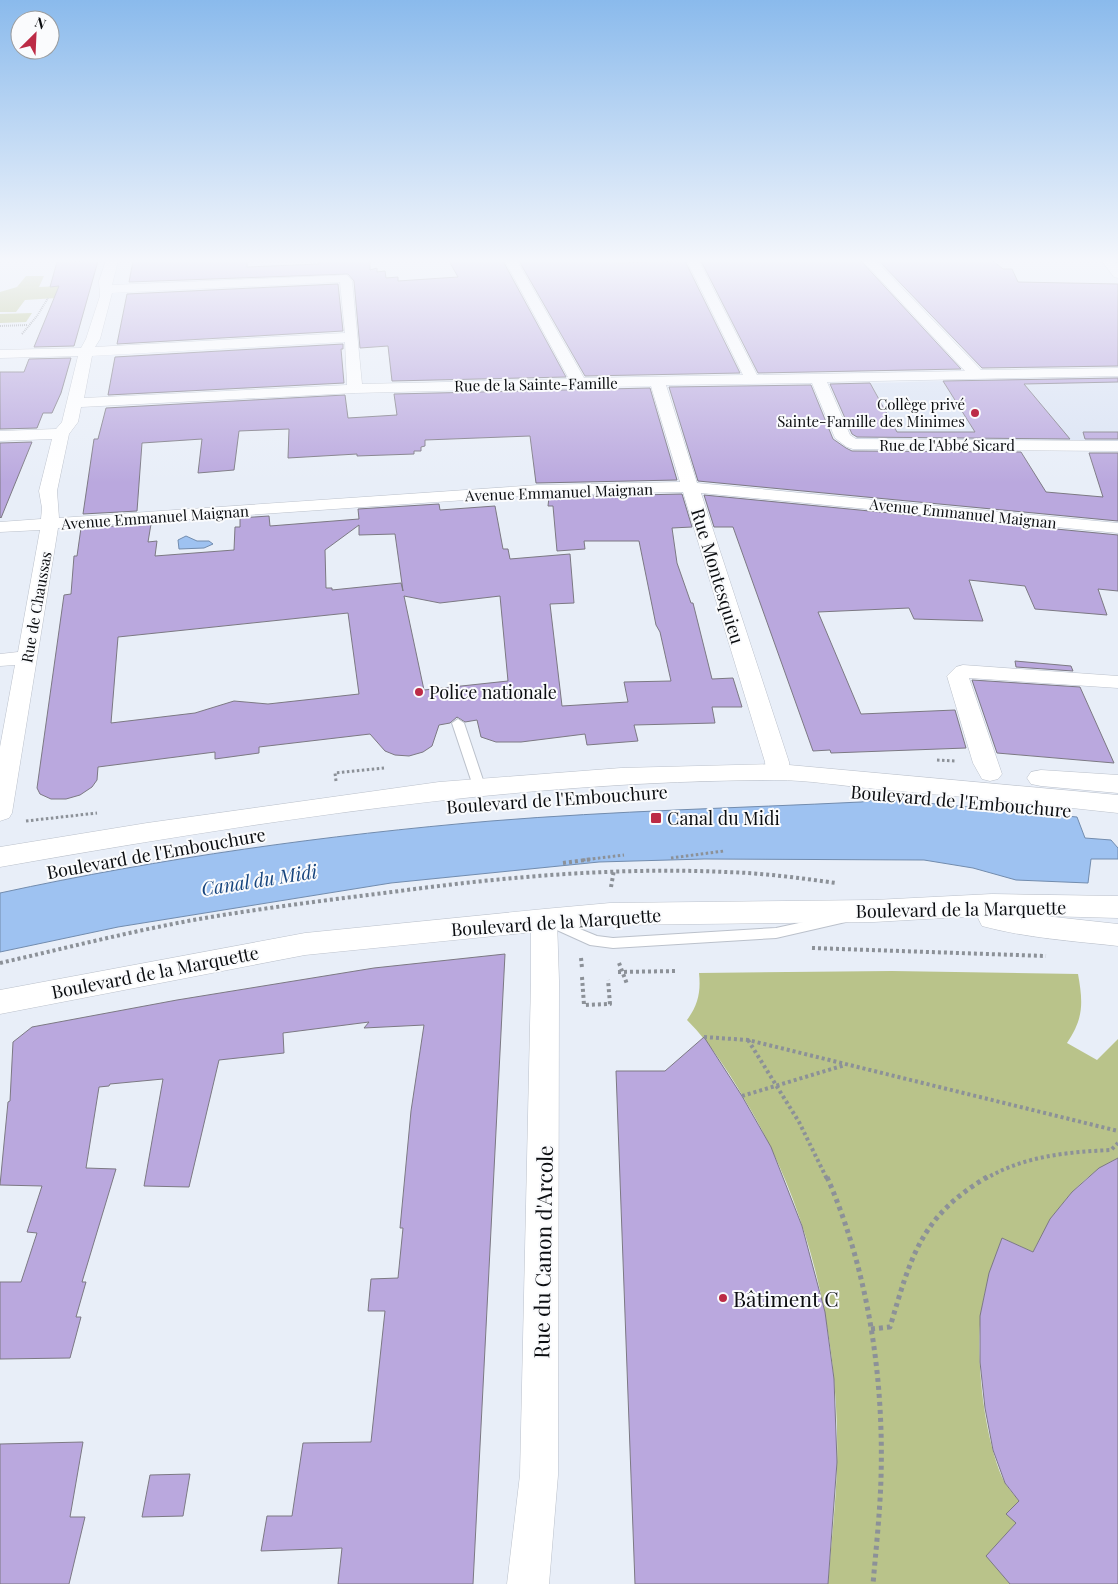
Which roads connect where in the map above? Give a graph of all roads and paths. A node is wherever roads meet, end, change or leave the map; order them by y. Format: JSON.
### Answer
{"nodes":[{"id":1,"x":20,"y":335,"type":"edge"},
{"id":2,"x":94,"y":335,"type":"edge"},
{"id":3,"x":552,"y":335,"type":"edge"},
{"id":4,"x":730,"y":335,"type":"edge"},
{"id":5,"x":939,"y":335,"type":"edge"},
{"id":6,"x":352,"y":336,"type":"joint"},
{"id":7,"x":85,"y":352,"type":"junction"},
{"id":8,"x":5,"y":354,"type":"edge"},
{"id":9,"x":1118,"y":372,"type":"edge"},
{"id":10,"x":977,"y":375,"type":"junction"},
{"id":11,"x":818,"y":378,"type":"junction"},
{"id":12,"x":752,"y":379,"type":"junction"},
{"id":13,"x":657,"y":381,"type":"junction"},
{"id":14,"x":578,"y":383,"type":"junction"},
{"id":15,"x":355,"y":388,"type":"junction"},
{"id":16,"x":75,"y":403,"type":"junction"},
{"id":17,"x":61,"y":434,"type":"junction"},
{"id":18,"x":0,"y":436,"type":"edge"},
{"id":19,"x":1118,"y":446,"type":"edge"},
{"id":20,"x":690,"y":487,"type":"junction"},
{"id":21,"x":50,"y":524,"type":"junction"},
{"id":22,"x":0,"y":527,"type":"edge"},
{"id":23,"x":1118,"y":528,"type":"edge"},
{"id":24,"x":27,"y":657,"type":"junction"},
{"id":25,"x":0,"y":660,"type":"edge"},
{"id":26,"x":1118,"y":682,"type":"edge"},
{"id":27,"x":458,"y":722,"type":"dead end"},
{"id":28,"x":384,"y":768,"type":"dead end"},
{"id":29,"x":778,"y":772,"type":"junction"},
{"id":30,"x":335,"y":773,"type":"dead end"},
{"id":31,"x":990,"y":774,"type":"junction"},
{"id":32,"x":1118,"y":784,"type":"edge"},
{"id":33,"x":479,"y":786,"type":"junction"},
{"id":34,"x":1118,"y":804,"type":"edge"},
{"id":35,"x":0,"y":812,"type":"edge"},
{"id":36,"x":724,"y":851,"type":"dead end"},
{"id":37,"x":624,"y":855,"type":"dead end"},
{"id":38,"x":0,"y":858,"type":"edge"},
{"id":39,"x":671,"y":858,"type":"dead end"},
{"id":40,"x":563,"y":863,"type":"dead end"},
{"id":41,"x":838,"y":883,"type":"dead end"},
{"id":42,"x":1118,"y":907,"type":"edge"},
{"id":43,"x":874,"y":911,"type":"junction"},
{"id":44,"x":544,"y":920,"type":"junction"},
{"id":45,"x":1118,"y":935,"type":"edge"},
{"id":46,"x":808,"y":948,"type":"dead end"},
{"id":47,"x":1051,"y":956,"type":"dead end"},
{"id":48,"x":589,"y":957,"type":"dead end"},
{"id":49,"x":544,"y":961,"type":"junction"},
{"id":50,"x":0,"y":963,"type":"edge"},
{"id":51,"x":677,"y":971,"type":"dead end"},
{"id":52,"x":618,"y":972,"type":"dead end"},
{"id":53,"x":582,"y":977,"type":"dead end"},
{"id":54,"x":608,"y":980,"type":"dead end"},
{"id":55,"x":0,"y":1002,"type":"edge"},
{"id":56,"x":704,"y":1037,"type":"dead end"},
{"id":57,"x":748,"y":1040,"type":"junction"},
{"id":58,"x":846,"y":1064,"type":"junction"},
{"id":59,"x":777,"y":1085,"type":"junction"},
{"id":60,"x":742,"y":1096,"type":"dead end"},
{"id":61,"x":1118,"y":1132,"type":"edge"},
{"id":62,"x":1118,"y":1143,"type":"edge"},
{"id":63,"x":871,"y":1329,"type":"junction"},
{"id":64,"x":528,"y":1584,"type":"edge"},
{"id":65,"x":874,"y":1584,"type":"edge"}],
"edges":[{"from":1,"to":8,"type":"path"},
{"from":2,"to":7,"type":"street","name":"Rue de Chaussas"},
{"from":3,"to":14,"type":"street"},
{"from":4,"to":12,"type":"street"},
{"from":5,"to":10,"type":"street"},
{"from":6,"to":7,"type":"street"},
{"from":6,"to":15,"type":"street"},
{"from":7,"to":8,"type":"street"},
{"from":7,"to":16,"type":"street","name":"Rue de Chaussas"},
{"from":9,"to":10,"type":"street","name":"Rue de la Sainte-Famille"},
{"from":10,"to":11,"type":"street","name":"Rue de la Sainte-Famille"},
{"from":11,"to":12,"type":"street","name":"Rue de la Sainte-Famille"},
{"from":11,"to":19,"type":"street","name":"Rue de l'Abbé Sicard"},
{"from":12,"to":13,"type":"street","name":"Rue de la Sainte-Famille"},
{"from":13,"to":14,"type":"street","name":"Rue de la Sainte-Famille"},
{"from":13,"to":20,"type":"street","name":"Rue Montesquieu"},
{"from":14,"to":15,"type":"street","name":"Rue de la Sainte-Famille"},
{"from":15,"to":16,"type":"street","name":"Rue de la Sainte-Famille"},
{"from":16,"to":17,"type":"street","name":"Rue de Chaussas"},
{"from":17,"to":18,"type":"street"},
{"from":17,"to":21,"type":"street","name":"Rue de Chaussas"},
{"from":20,"to":21,"type":"street","name":"Avenue Emmanuel Maignan"},
{"from":20,"to":23,"type":"street","name":"Avenue Emmanuel Maignan"},
{"from":20,"to":29,"type":"street","name":"Rue Montesquieu"},
{"from":21,"to":22,"type":"street","name":"Avenue Emmanuel Maignan"},
{"from":21,"to":24,"type":"street","name":"Rue de Chaussas"},
{"from":24,"to":25,"type":"street"},
{"from":24,"to":35,"type":"street","name":"Rue de Chaussas"},
{"from":26,"to":31,"type":"street"},
{"from":27,"to":33,"type":"lane"},
{"from":28,"to":30,"type":"path"},
{"from":29,"to":31,"type":"main road"},
{"from":29,"to":33,"type":"main road","name":"Boulevard de l'Embouchure"},
{"from":29,"to":34,"type":"main road","name":"Boulevard de l'Embouchure"},
{"from":31,"to":32,"type":"main road"},
{"from":33,"to":38,"type":"main road","name":"Boulevard de l'Embouchure"},
{"from":36,"to":39,"type":"path"},
{"from":37,"to":40,"type":"path"},
{"from":41,"to":50,"type":"path"},
{"from":42,"to":43,"type":"main road","name":"Boulevard de la Marquette"},
{"from":43,"to":44,"type":"main road","name":"Boulevard de la Marquette"},
{"from":43,"to":45,"type":"main road"},
{"from":44,"to":49,"type":"street","name":"Rue du Canon d'Arcole"},
{"from":44,"to":55,"type":"main road","name":"Boulevard de la Marquette"},
{"from":46,"to":47,"type":"path"},
{"from":48,"to":49,"type":"path"},
{"from":49,"to":64,"type":"street","name":"Rue du Canon d'Arcole"},
{"from":51,"to":52,"type":"path"},
{"from":53,"to":54,"type":"path"},
{"from":56,"to":57,"type":"path"},
{"from":57,"to":58,"type":"path"},
{"from":57,"to":59,"type":"path"},
{"from":58,"to":59,"type":"path"},
{"from":58,"to":61,"type":"path"},
{"from":59,"to":60,"type":"path"},
{"from":59,"to":63,"type":"path"},
{"from":62,"to":63,"type":"path"},
{"from":63,"to":65,"type":"path"}]}
